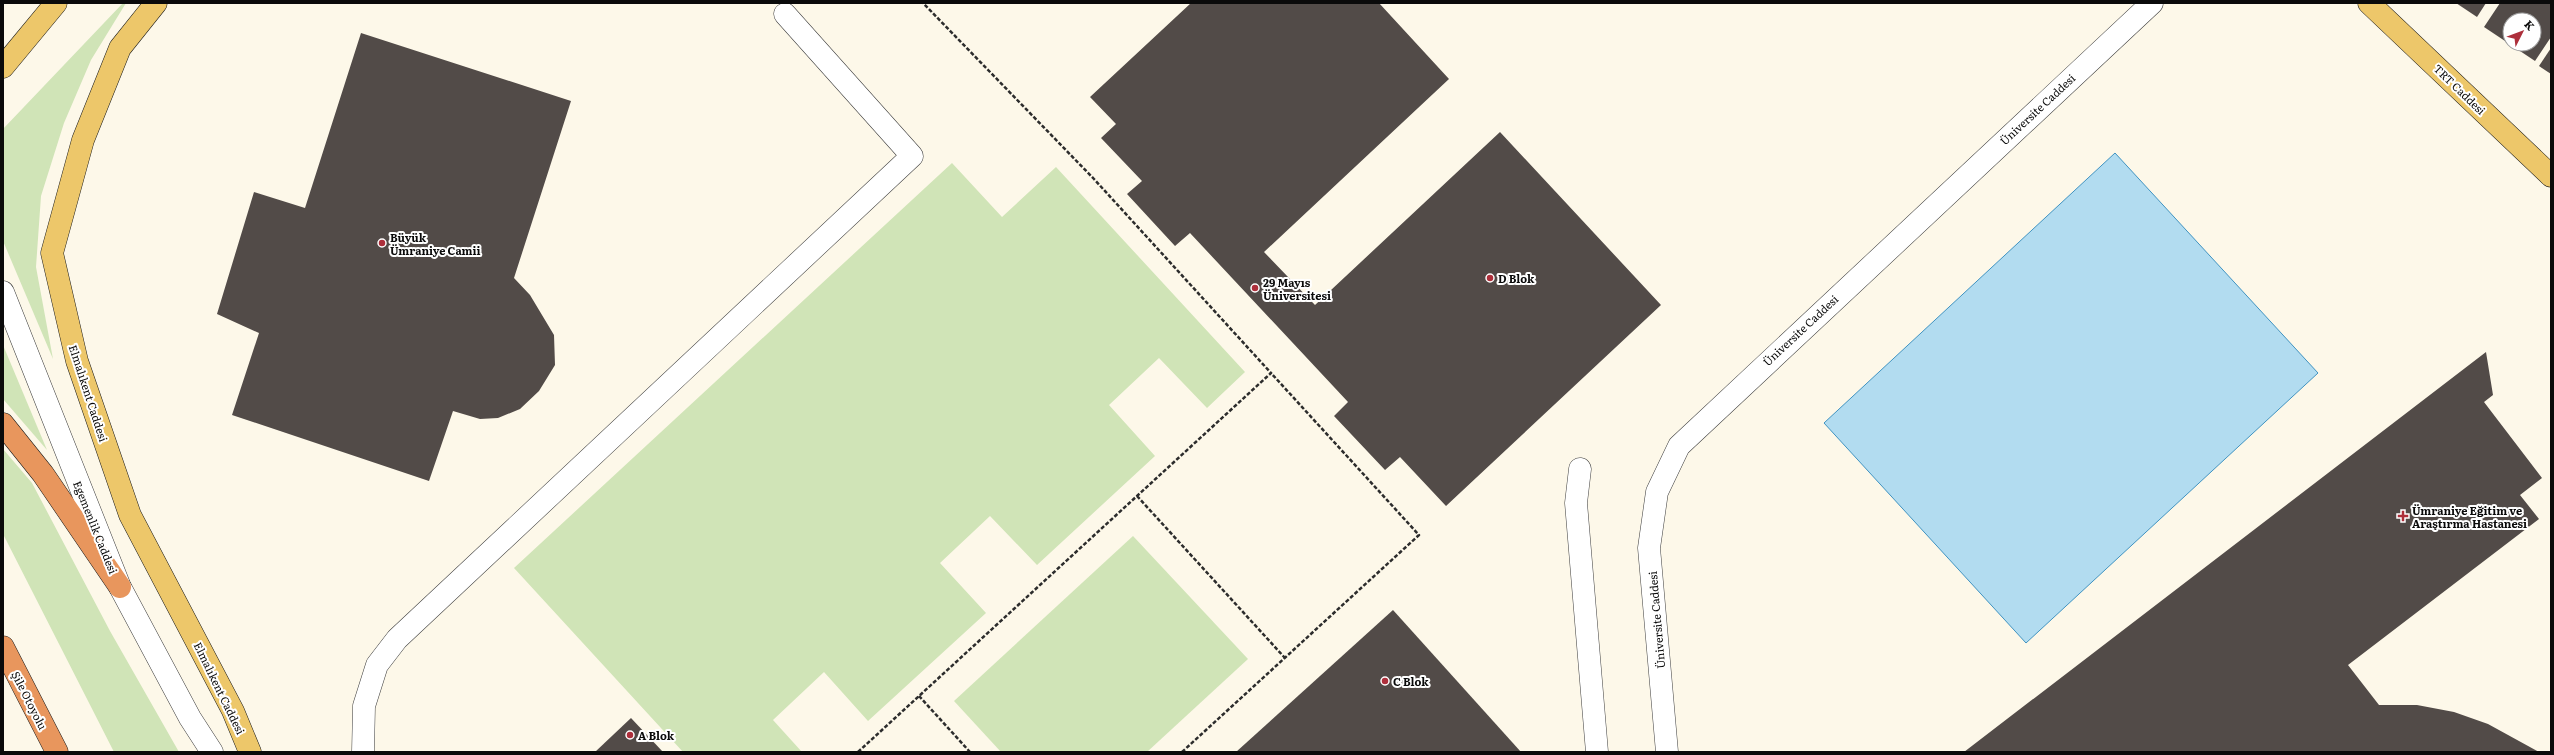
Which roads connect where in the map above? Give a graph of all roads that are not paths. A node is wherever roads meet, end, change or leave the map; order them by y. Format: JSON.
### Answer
{"nodes":[{"id":1,"x":56,"y":3,"type":"edge"},
{"id":2,"x":156,"y":3,"type":"edge"},
{"id":3,"x":2152,"y":3,"type":"edge"},
{"id":4,"x":2369,"y":3,"type":"edge"},
{"id":5,"x":785,"y":14,"type":"dead end"},
{"id":6,"x":3,"y":67,"type":"edge"},
{"id":7,"x":2551,"y":176,"type":"edge"},
{"id":8,"x":3,"y":292,"type":"edge"},
{"id":9,"x":3,"y":424,"type":"edge"},
{"id":10,"x":1580,"y":469,"type":"dead end"},
{"id":11,"x":120,"y":587,"type":"junction"},
{"id":12,"x":3,"y":647,"type":"edge"},
{"id":13,"x":57,"y":752,"type":"edge"},
{"id":14,"x":212,"y":752,"type":"edge"},
{"id":15,"x":250,"y":752,"type":"edge"},
{"id":16,"x":363,"y":752,"type":"edge"},
{"id":17,"x":1597,"y":752,"type":"edge"},
{"id":18,"x":1667,"y":752,"type":"edge"}],
"edges":[{"from":1,"to":6,"type":"main road"},
{"from":2,"to":15,"type":"main road","name":"Elmalıkent Caddesi"},
{"from":3,"to":18,"type":"street","name":"Üniversite Caddesi"},
{"from":4,"to":7,"type":"main road","name":"TRT Caddesi"},
{"from":5,"to":16,"type":"street"},
{"from":8,"to":11,"type":"street","name":"Egemenlik Caddesi"},
{"from":9,"to":11,"type":"highway"},
{"from":10,"to":17,"type":"street"},
{"from":11,"to":14,"type":"street","name":"Egemenlik Caddesi"},
{"from":12,"to":13,"type":"highway","name":"Şile Otoyolu"}]}
